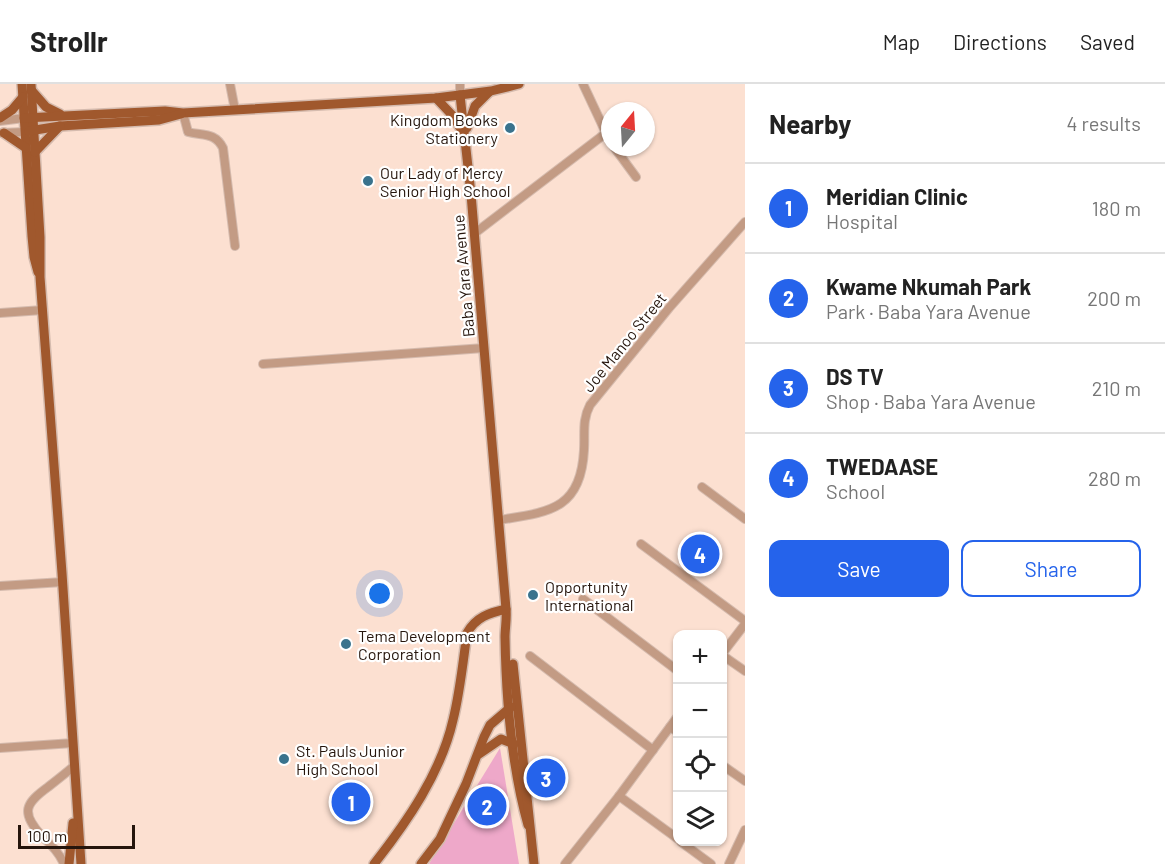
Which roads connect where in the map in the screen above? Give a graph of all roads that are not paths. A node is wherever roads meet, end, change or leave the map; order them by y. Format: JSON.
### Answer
{"nodes":[{"id":1,"x":22,"y":84,"type":"edge"},
{"id":2,"x":230,"y":84,"type":"edge"},
{"id":3,"x":460,"y":84,"type":"edge"},
{"id":4,"x":519,"y":84,"type":"edge"},
{"id":5,"x":583,"y":84,"type":"edge"},
{"id":6,"x":32,"y":88,"type":"edge"},
{"id":7,"x":491,"y":91,"type":"junction"},
{"id":8,"x":460,"y":95,"type":"junction"},
{"id":9,"x":23,"y":97,"type":"junction"},
{"id":10,"x":436,"y":98,"type":"junction"},
{"id":11,"x":235,"y":110,"type":"junction"},
{"id":12,"x":183,"y":113,"type":"junction"},
{"id":13,"x":62,"y":115,"type":"junction"},
{"id":14,"x":29,"y":118,"type":"junction"},
{"id":15,"x":0,"y":119,"type":"edge"},
{"id":16,"x":601,"y":122,"type":"edge"},
{"id":17,"x":60,"y":126,"type":"junction"},
{"id":18,"x":29,"y":131,"type":"junction"},
{"id":19,"x":2,"y":133,"type":"edge"},
{"id":20,"x":466,"y":137,"type":"junction"},
{"id":21,"x":601,"y":142,"type":"edge"},
{"id":22,"x":30,"y":150,"type":"junction"},
{"id":23,"x":621,"y":156,"type":"edge"},
{"id":24,"x":636,"y":177,"type":"dead end"},
{"id":25,"x":745,"y":222,"type":"edge"},
{"id":26,"x":475,"y":233,"type":"junction"},
{"id":27,"x":235,"y":246,"type":"dead end"},
{"id":28,"x":43,"y":310,"type":"junction"},
{"id":29,"x":0,"y":313,"type":"edge"},
{"id":30,"x":484,"y":348,"type":"junction"},
{"id":31,"x":263,"y":364,"type":"dead end"},
{"id":32,"x":702,"y":487,"type":"dead end"},
{"id":33,"x":745,"y":519,"type":"edge"},
{"id":34,"x":499,"y":520,"type":"junction"},
{"id":35,"x":641,"y":544,"type":"dead end"},
{"id":36,"x":63,"y":582,"type":"junction"},
{"id":37,"x":0,"y":586,"type":"edge"},
{"id":38,"x":583,"y":599,"type":"dead end"},
{"id":39,"x":507,"y":609,"type":"junction"},
{"id":40,"x":745,"y":623,"type":"edge"},
{"id":41,"x":727,"y":649,"type":"edge"},
{"id":42,"x":530,"y":656,"type":"dead end"},
{"id":43,"x":727,"y":658,"type":"edge"},
{"id":44,"x":673,"y":667,"type":"edge"},
{"id":45,"x":745,"y":671,"type":"edge"},
{"id":46,"x":513,"y":706,"type":"junction"},
{"id":47,"x":673,"y":723,"type":"edge"},
{"id":48,"x":670,"y":727,"type":"junction"},
{"id":49,"x":673,"y":729,"type":"edge"},
{"id":50,"x":73,"y":743,"type":"junction"},
{"id":51,"x":514,"y":744,"type":"junction"},
{"id":52,"x":0,"y":748,"type":"edge"},
{"id":53,"x":653,"y":750,"type":"junction"},
{"id":54,"x":479,"y":754,"type":"junction"},
{"id":55,"x":74,"y":766,"type":"junction"},
{"id":56,"x":727,"y":768,"type":"edge"},
{"id":57,"x":745,"y":781,"type":"edge"},
{"id":58,"x":75,"y":785,"type":"junction"},
{"id":59,"x":619,"y":796,"type":"junction"},
{"id":60,"x":528,"y":825,"type":"junction"},
{"id":61,"x":745,"y":830,"type":"edge"},
{"id":62,"x":673,"y":836,"type":"edge"},
{"id":63,"x":687,"y":846,"type":"edge"},
{"id":64,"x":64,"y":864,"type":"edge"},
{"id":65,"x":69,"y":864,"type":"edge"},
{"id":66,"x":81,"y":864,"type":"edge"},
{"id":67,"x":374,"y":864,"type":"edge"},
{"id":68,"x":421,"y":864,"type":"edge"},
{"id":69,"x":534,"y":864,"type":"edge"},
{"id":70,"x":565,"y":864,"type":"edge"},
{"id":71,"x":711,"y":864,"type":"edge"},
{"id":72,"x":729,"y":864,"type":"edge"}],
"edges":[{"from":1,"to":9,"type":"main road"},
{"from":2,"to":11,"type":"street"},
{"from":3,"to":8,"type":"street"},
{"from":4,"to":7,"type":"main road"},
{"from":5,"to":16,"type":"street"},
{"from":6,"to":13,"type":"main road"},
{"from":6,"to":14,"type":"main road"},
{"from":7,"to":8,"type":"main road"},
{"from":7,"to":20,"type":"main road"},
{"from":8,"to":10,"type":"main road"},
{"from":8,"to":20,"type":"main road","name":"Baba Yara Avenue"},
{"from":9,"to":14,"type":"main road"},
{"from":9,"to":15,"type":"main road"},
{"from":10,"to":11,"type":"main road"},
{"from":10,"to":20,"type":"main road"},
{"from":11,"to":12,"type":"main road"},
{"from":12,"to":13,"type":"main road"},
{"from":12,"to":17,"type":"main road"},
{"from":12,"to":27,"type":"street"},
{"from":13,"to":14,"type":"main road"},
{"from":14,"to":15,"type":"street"},
{"from":14,"to":18,"type":"main road"},
{"from":17,"to":18,"type":"main road"},
{"from":17,"to":22,"type":"main road"},
{"from":18,"to":19,"type":"street"},
{"from":18,"to":22,"type":"main road"},
{"from":19,"to":22,"type":"main road"},
{"from":20,"to":26,"type":"main road","name":"Baba Yara Avenue"},
{"from":21,"to":26,"type":"street"},
{"from":22,"to":28,"type":"main road"},
{"from":23,"to":24,"type":"street"},
{"from":25,"to":34,"type":"street","name":"Joe Manoo Street"},
{"from":26,"to":30,"type":"main road","name":"Baba Yara Avenue"},
{"from":28,"to":29,"type":"street"},
{"from":28,"to":36,"type":"main road"},
{"from":30,"to":31,"type":"street"},
{"from":30,"to":34,"type":"main road","name":"Baba Yara Avenue"},
{"from":32,"to":33,"type":"street"},
{"from":34,"to":39,"type":"main road","name":"Baba Yara Avenue"},
{"from":35,"to":40,"type":"street"},
{"from":36,"to":37,"type":"street"},
{"from":36,"to":50,"type":"main road"},
{"from":38,"to":44,"type":"street"},
{"from":39,"to":46,"type":"main road","name":"Baba Yara Avenue"},
{"from":39,"to":67,"type":"main road"},
{"from":40,"to":41,"type":"street"},
{"from":42,"to":53,"type":"street"},
{"from":43,"to":45,"type":"street"},
{"from":46,"to":51,"type":"main road","name":"Baba Yara Avenue"},
{"from":46,"to":54,"type":"main road"},
{"from":46,"to":60,"type":"main road","name":"Baba Yara Avenue"},
{"from":47,"to":48,"type":"street"},
{"from":48,"to":49,"type":"street"},
{"from":48,"to":53,"type":"street"},
{"from":50,"to":52,"type":"street"},
{"from":50,"to":55,"type":"main road"},
{"from":51,"to":54,"type":"main road"},
{"from":51,"to":60,"type":"main road","name":"Baba Yara Avenue"},
{"from":53,"to":59,"type":"street"},
{"from":54,"to":68,"type":"main road"},
{"from":55,"to":58,"type":"main road"},
{"from":55,"to":64,"type":"street"},
{"from":56,"to":57,"type":"street"},
{"from":58,"to":65,"type":"main road"},
{"from":58,"to":66,"type":"main road"},
{"from":59,"to":62,"type":"street"},
{"from":59,"to":70,"type":"street"},
{"from":60,"to":69,"type":"main road","name":"Baba Yara Avenue"},
{"from":61,"to":72,"type":"street"},
{"from":63,"to":71,"type":"street"}]}
